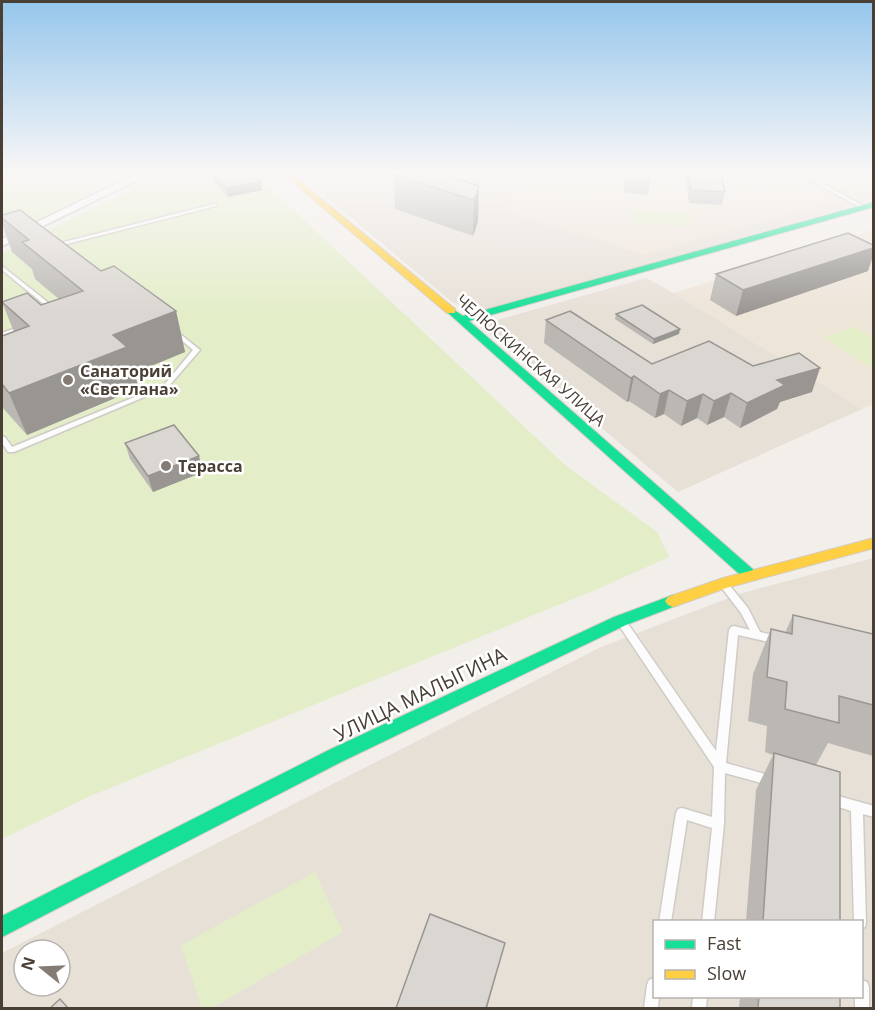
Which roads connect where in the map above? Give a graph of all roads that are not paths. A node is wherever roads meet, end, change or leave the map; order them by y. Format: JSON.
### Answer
{"nodes":[{"id":1,"x":57,"y":220,"type":"edge"},
{"id":2,"x":153,"y":220,"type":"edge"},
{"id":3,"x":342,"y":220,"type":"edge"},
{"id":4,"x":814,"y":220,"type":"edge"},
{"id":5,"x":2,"y":243,"type":"edge"},
{"id":6,"x":58,"y":252,"type":"edge"},
{"id":7,"x":2,"y":268,"type":"edge"},
{"id":8,"x":51,"y":318,"type":"edge"},
{"id":9,"x":461,"y":320,"type":"junction"},
{"id":10,"x":36,"y":323,"type":"edge"},
{"id":11,"x":169,"y":328,"type":"edge"},
{"id":12,"x":2,"y":335,"type":"edge"},
{"id":13,"x":2,"y":439,"type":"edge"},
{"id":14,"x":873,"y":543,"type":"edge"},
{"id":15,"x":751,"y":576,"type":"junction"},
{"id":16,"x":723,"y":583,"type":"junction"},
{"id":17,"x":620,"y":621,"type":"junction"},
{"id":18,"x":757,"y":635,"type":"junction"},
{"id":19,"x":792,"y":644,"type":"edge"},
{"id":20,"x":720,"y":766,"type":"junction"},
{"id":21,"x":782,"y":784,"type":"edge"},
{"id":22,"x":814,"y":794,"type":"edge"},
{"id":23,"x":857,"y":807,"type":"junction"},
{"id":24,"x":873,"y":812,"type":"edge"},
{"id":25,"x":718,"y":824,"type":"junction"},
{"id":26,"x":665,"y":920,"type":"edge"},
{"id":27,"x":708,"y":920,"type":"edge"},
{"id":28,"x":860,"y":920,"type":"edge"},
{"id":29,"x":2,"y":927,"type":"edge"},
{"id":30,"x":653,"y":993,"type":"edge"},
{"id":31,"x":651,"y":1008,"type":"edge"}],
"edges":[{"from":1,"to":5,"type":"street"},
{"from":2,"to":6,"type":"lane"},
{"from":3,"to":9,"type":"street","name":"ЧЕЛЮСКИНСКАЯ УЛИЦА"},
{"from":4,"to":9,"type":"street"},
{"from":7,"to":8,"type":"lane"},
{"from":9,"to":15,"type":"street","name":"ЧЕЛЮСКИНСКАЯ УЛИЦА"},
{"from":10,"to":12,"type":"lane"},
{"from":11,"to":13,"type":"lane"},
{"from":14,"to":15,"type":"street","name":"УЛИЦА МАЛЫГИНА"},
{"from":15,"to":16,"type":"street","name":"УЛИЦА МАЛЫГИНА"},
{"from":16,"to":17,"type":"street","name":"УЛИЦА МАЛЫГИНА"},
{"from":16,"to":18,"type":"lane"},
{"from":17,"to":20,"type":"lane"},
{"from":17,"to":29,"type":"street","name":"УЛИЦА МАЛЫГИНА"},
{"from":18,"to":19,"type":"lane"},
{"from":18,"to":20,"type":"lane"},
{"from":20,"to":21,"type":"lane"},
{"from":20,"to":25,"type":"lane"},
{"from":22,"to":23,"type":"lane"},
{"from":23,"to":24,"type":"lane"},
{"from":23,"to":28,"type":"lane"},
{"from":25,"to":26,"type":"lane"},
{"from":25,"to":27,"type":"lane"},
{"from":30,"to":31,"type":"lane"}]}
